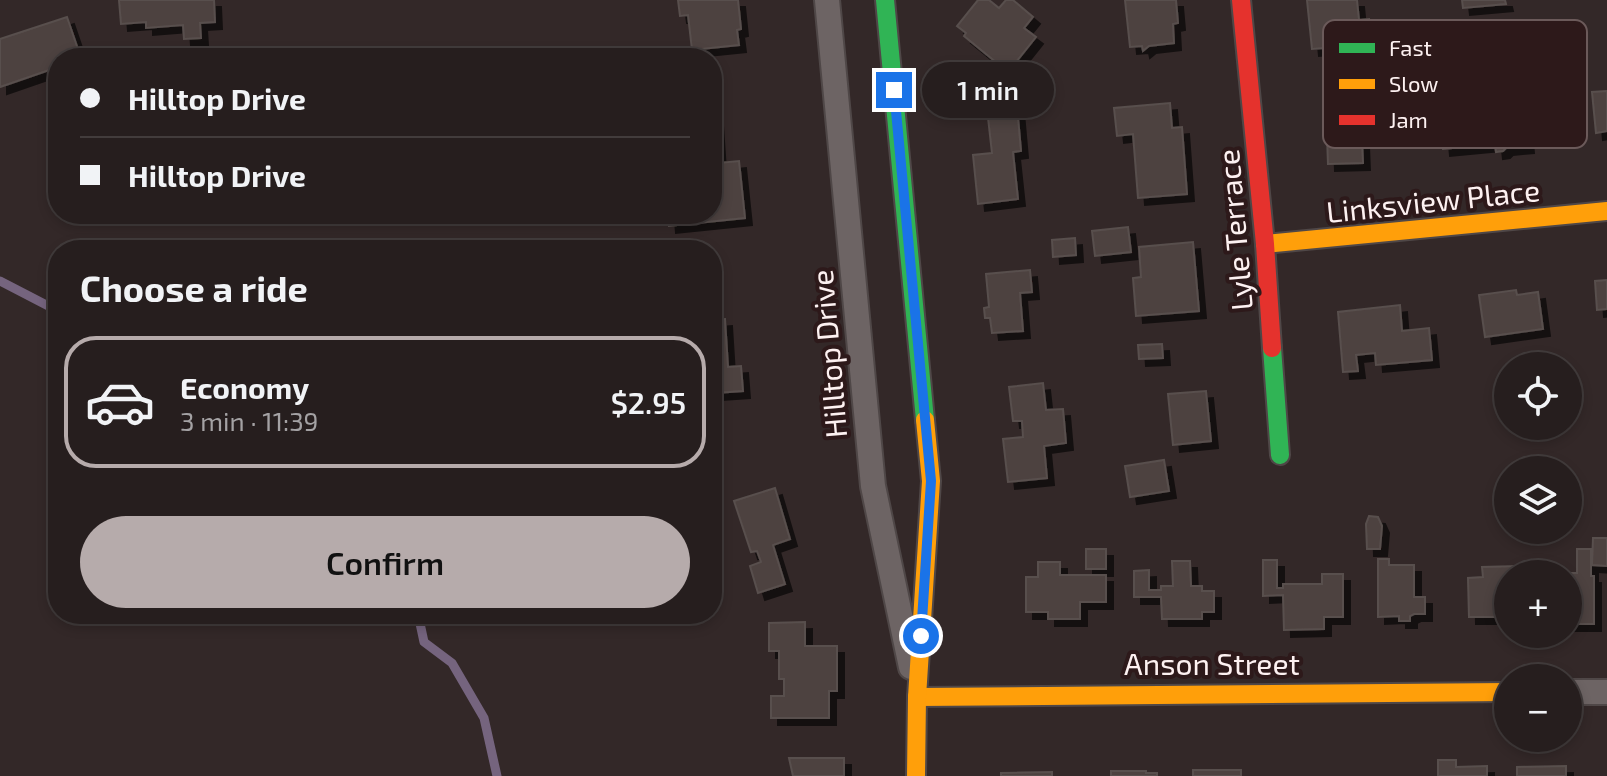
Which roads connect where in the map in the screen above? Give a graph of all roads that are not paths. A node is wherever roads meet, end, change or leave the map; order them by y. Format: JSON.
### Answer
{"nodes":[{"id":1,"x":827,"y":0,"type":"edge"},
{"id":2,"x":885,"y":0,"type":"edge"},
{"id":3,"x":1241,"y":0,"type":"edge"},
{"id":4,"x":1607,"y":211,"type":"edge"},
{"id":5,"x":1265,"y":244,"type":"junction"},
{"id":6,"x":1280,"y":455,"type":"dead end"},
{"id":7,"x":1494,"y":692,"type":"edge"},
{"id":8,"x":1582,"y":692,"type":"edge"},
{"id":9,"x":1607,"y":692,"type":"edge"},
{"id":10,"x":917,"y":697,"type":"junction"},
{"id":11,"x":916,"y":776,"type":"edge"}],
"edges":[{"from":1,"to":10,"type":"street","name":"Hilltop Drive"},
{"from":2,"to":10,"type":"street","name":"Hilltop Drive"},
{"from":3,"to":5,"type":"street","name":"Lyle Terrace"},
{"from":4,"to":5,"type":"street","name":"Linksview Place"},
{"from":5,"to":6,"type":"street","name":"Lyle Terrace"},
{"from":7,"to":10,"type":"street","name":"Anson Street"},
{"from":8,"to":9,"type":"street"},
{"from":10,"to":11,"type":"street","name":"Hilltop Drive"}]}
